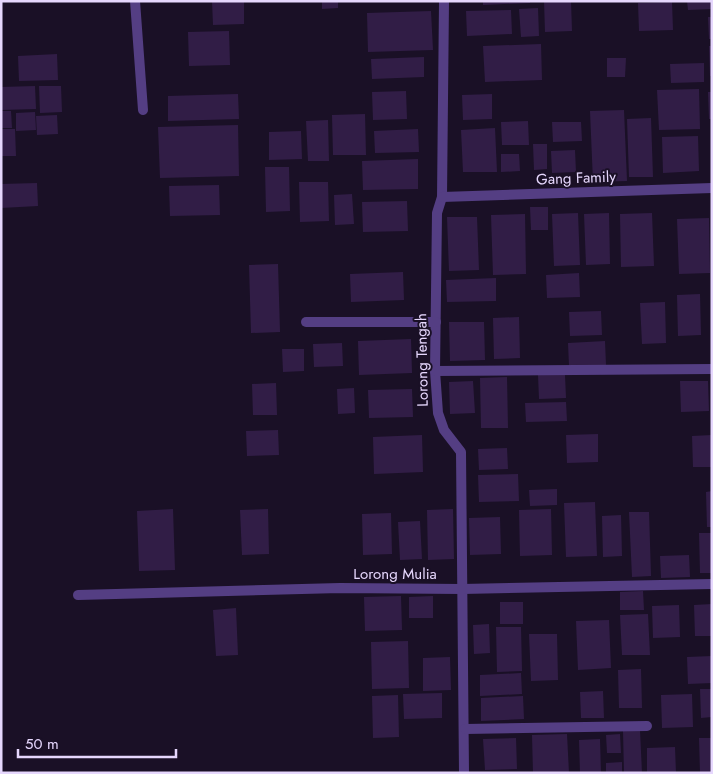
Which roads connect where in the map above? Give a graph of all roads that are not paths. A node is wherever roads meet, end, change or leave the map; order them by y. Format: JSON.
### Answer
{"nodes":[{"id":1,"x":135,"y":1,"type":"edge"},
{"id":2,"x":444,"y":1,"type":"edge"},
{"id":3,"x":143,"y":110,"type":"dead end"},
{"id":4,"x":712,"y":188,"type":"edge"},
{"id":5,"x":442,"y":198,"type":"junction"},
{"id":6,"x":306,"y":322,"type":"dead end"},
{"id":7,"x":436,"y":322,"type":"junction"},
{"id":8,"x":712,"y":369,"type":"edge"},
{"id":9,"x":435,"y":371,"type":"junction"},
{"id":10,"x":712,"y":584,"type":"edge"},
{"id":11,"x":462,"y":589,"type":"junction"},
{"id":12,"x":78,"y":595,"type":"dead end"},
{"id":13,"x":647,"y":726,"type":"dead end"},
{"id":14,"x":465,"y":729,"type":"junction"},
{"id":15,"x":464,"y":773,"type":"edge"}],
"edges":[{"from":1,"to":3,"type":"street"},
{"from":2,"to":5,"type":"street","name":"Lorong Tengah"},
{"from":4,"to":5,"type":"street","name":"Gang Family"},
{"from":5,"to":7,"type":"street","name":"Lorong Tengah"},
{"from":6,"to":7,"type":"street"},
{"from":7,"to":9,"type":"street","name":"Lorong Tengah"},
{"from":8,"to":9,"type":"street"},
{"from":9,"to":11,"type":"street","name":"Lorong Tengah"},
{"from":10,"to":11,"type":"street","name":"Lorong Mulia"},
{"from":11,"to":12,"type":"street","name":"Lorong Mulia"},
{"from":11,"to":14,"type":"street","name":"Lorong Tengah"},
{"from":13,"to":14,"type":"street"},
{"from":14,"to":15,"type":"street","name":"Lorong Tengah"}]}
